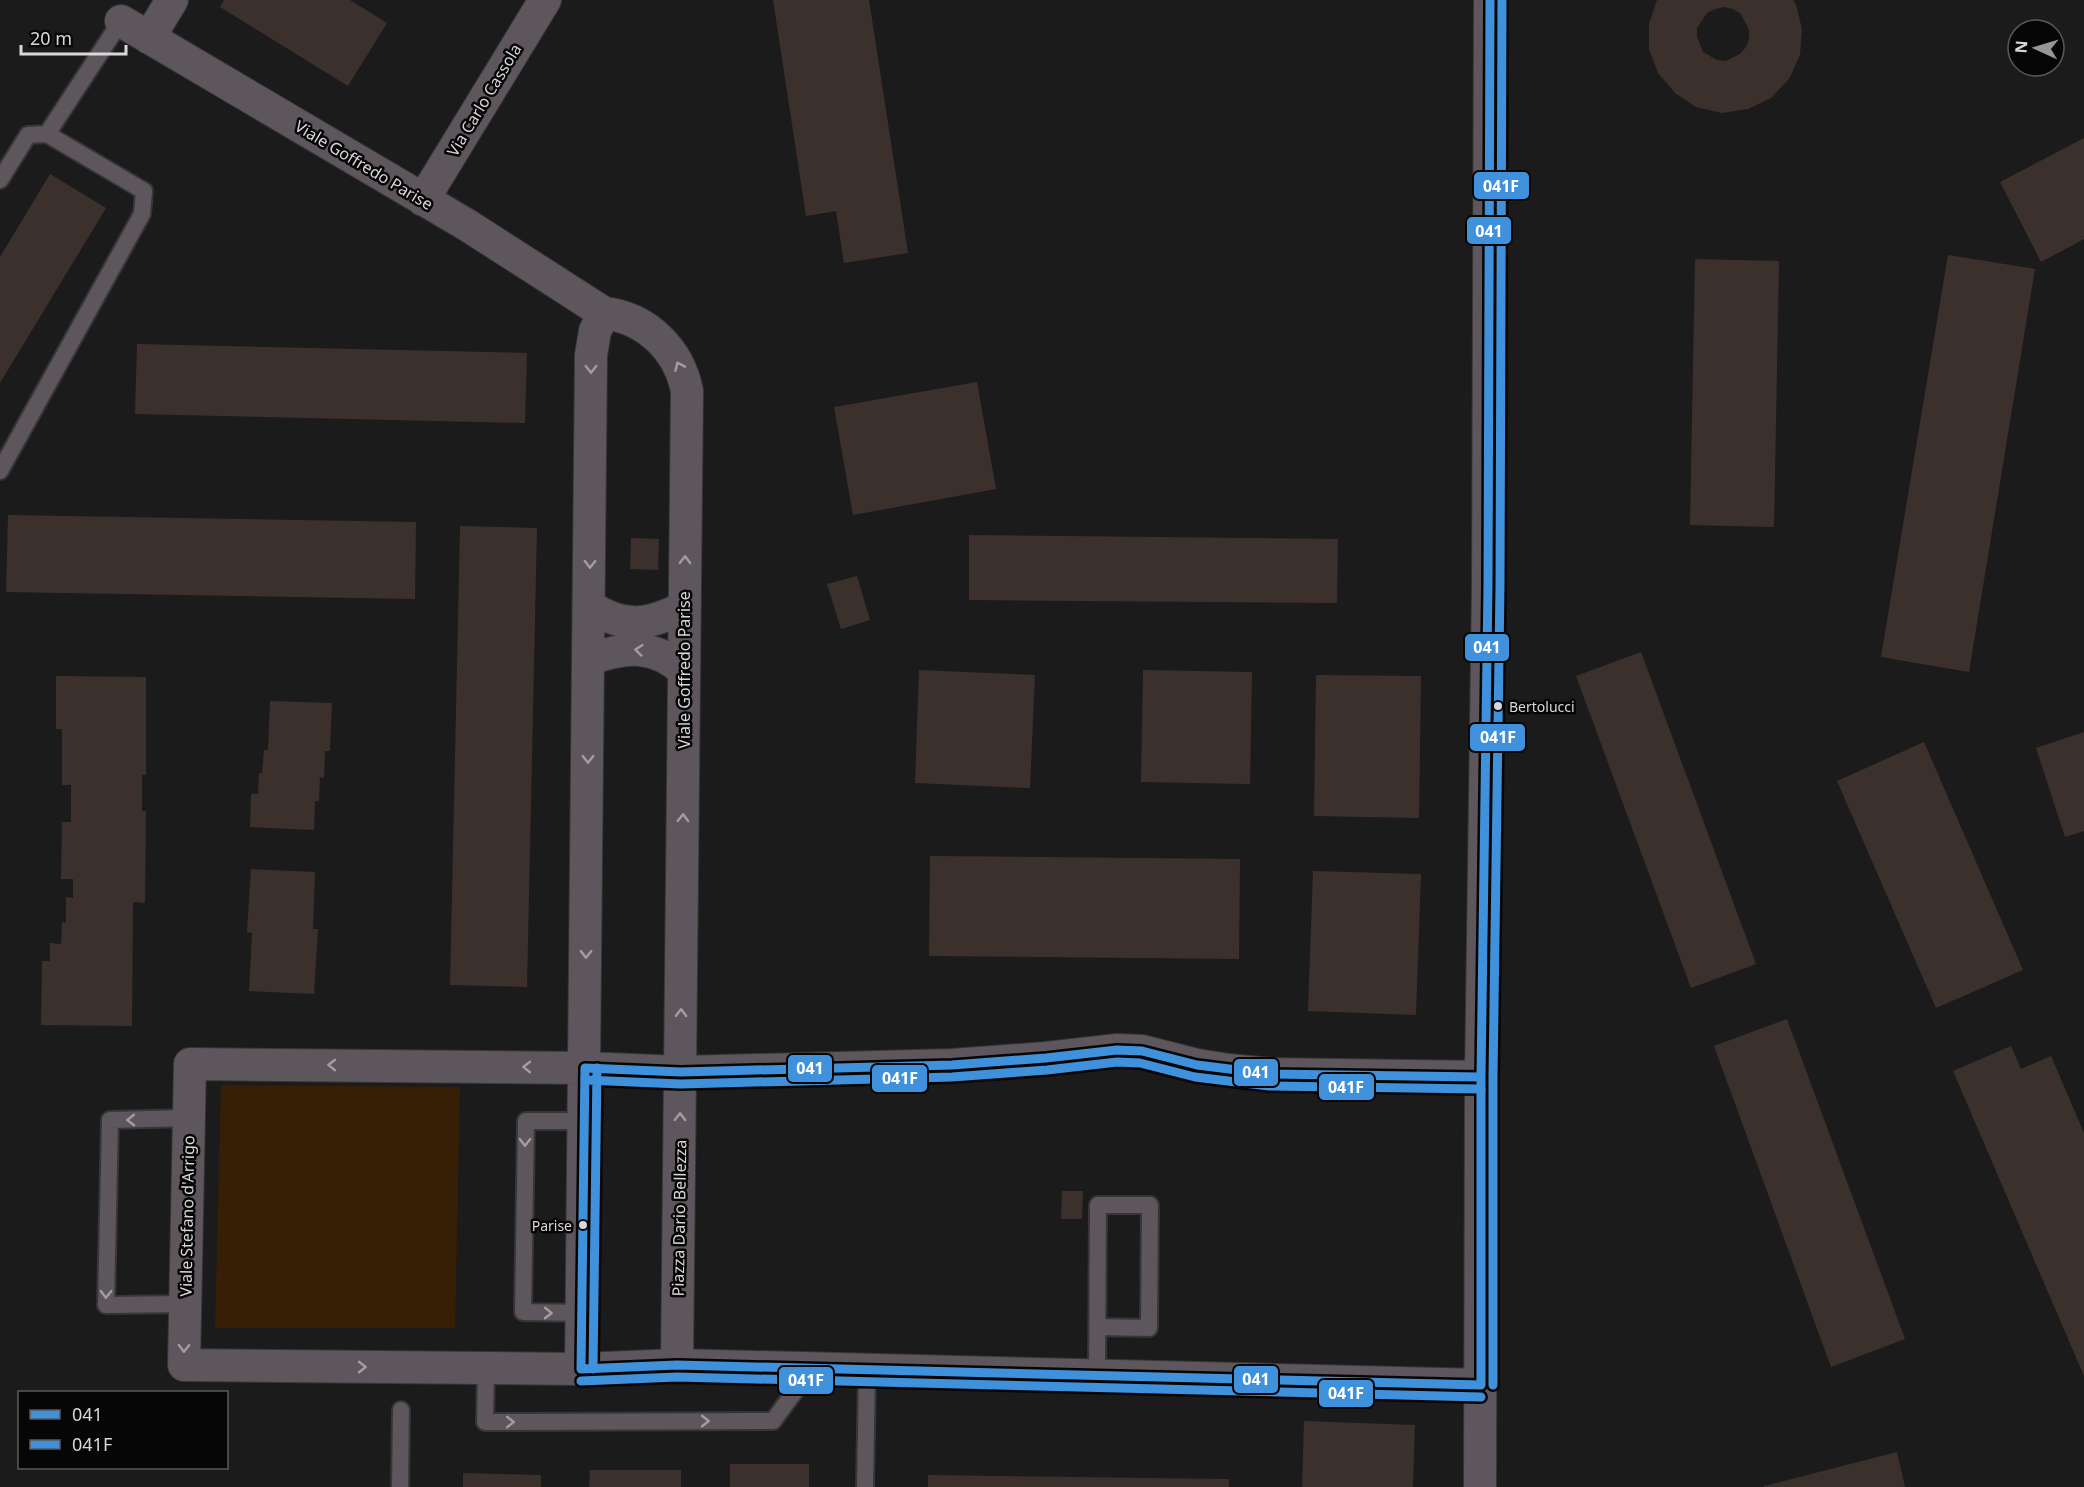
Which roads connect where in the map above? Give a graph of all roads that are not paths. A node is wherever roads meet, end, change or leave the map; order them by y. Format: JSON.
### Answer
{"nodes":[{"id":1,"x":172,"y":0,"type":"edge"},
{"id":2,"x":545,"y":0,"type":"edge"},
{"id":3,"x":1490,"y":0,"type":"edge"},
{"id":4,"x":121,"y":21,"type":"joint"},
{"id":5,"x":149,"y":38,"type":"junction"},
{"id":6,"x":47,"y":134,"type":"junction"},
{"id":7,"x":0,"y":180,"type":"edge"},
{"id":8,"x":423,"y":200,"type":"junction"},
{"id":9,"x":604,"y":314,"type":"junction"},
{"id":10,"x":0,"y":471,"type":"edge"},
{"id":11,"x":589,"y":606,"type":"junction"},
{"id":12,"x":685,"y":607,"type":"junction"},
{"id":13,"x":589,"y":659,"type":"junction"},
{"id":14,"x":684,"y":671,"type":"junction"},
{"id":15,"x":585,"y":1068,"type":"junction"},
{"id":16,"x":681,"y":1071,"type":"junction"},
{"id":17,"x":1481,"y":1077,"type":"junction"},
{"id":18,"x":189,"y":1118,"type":"junction"},
{"id":19,"x":584,"y":1121,"type":"junction"},
{"id":20,"x":185,"y":1304,"type":"junction"},
{"id":21,"x":582,"y":1313,"type":"junction"},
{"id":22,"x":1097,"y":1327,"type":"junction"},
{"id":23,"x":677,"y":1365,"type":"junction"},
{"id":24,"x":486,"y":1368,"type":"junction"},
{"id":25,"x":812,"y":1368,"type":"junction"},
{"id":26,"x":581,"y":1369,"type":"junction"},
{"id":27,"x":867,"y":1370,"type":"junction"},
{"id":28,"x":1097,"y":1376,"type":"junction"},
{"id":29,"x":1481,"y":1385,"type":"junction"},
{"id":30,"x":401,"y":1410,"type":"dead end"},
{"id":31,"x":400,"y":1487,"type":"edge"},
{"id":32,"x":865,"y":1487,"type":"edge"},
{"id":33,"x":1480,"y":1487,"type":"edge"}],
"edges":[{"from":1,"to":5,"type":"street"},
{"from":2,"to":8,"type":"street","name":"Via Carlo Cassola"},
{"from":3,"to":17,"type":"street"},
{"from":4,"to":5,"type":"street","name":"Viale Goffredo Parise"},
{"from":4,"to":6,"type":"lane"},
{"from":5,"to":8,"type":"street","name":"Viale Goffredo Parise"},
{"from":6,"to":7,"type":"lane"},
{"from":6,"to":10,"type":"lane"},
{"from":8,"to":9,"type":"street","name":"Viale Goffredo Parise"},
{"from":9,"to":11,"type":"street","one_way":true},
{"from":12,"to":9,"type":"street","name":"Viale Goffredo Parise","one_way":true},
{"from":11,"to":12,"type":"street"},
{"from":11,"to":13,"type":"street"},
{"from":12,"to":14,"type":"street","name":"Viale Goffredo Parise"},
{"from":14,"to":13,"type":"street","one_way":true},
{"from":13,"to":15,"type":"street","one_way":true},
{"from":16,"to":14,"type":"street","name":"Viale Goffredo Parise","one_way":true},
{"from":15,"to":16,"type":"street","name":"Viale Stefano d'Arrigo"},
{"from":15,"to":18,"type":"street","name":"Viale Stefano d'Arrigo","one_way":true},
{"from":15,"to":19,"type":"street"},
{"from":16,"to":17,"type":"street","name":"Viale Stefano d'Arrigo"},
{"from":23,"to":16,"type":"street","name":"Piazza Dario Bellezza","one_way":true},
{"from":17,"to":29,"type":"street"},
{"from":18,"to":20,"type":"street","name":"Viale Stefano d'Arrigo"},
{"from":18,"to":20,"type":"lane","one_way":true},
{"from":19,"to":21,"type":"street"},
{"from":19,"to":21,"type":"lane","one_way":true},
{"from":20,"to":24,"type":"street","name":"Viale Stefano d'Arrigo","one_way":true},
{"from":21,"to":26,"type":"street"},
{"from":22,"to":22,"type":"lane"},
{"from":22,"to":28,"type":"lane"},
{"from":23,"to":25,"type":"street","name":"Viale Stefano d'Arrigo"},
{"from":23,"to":26,"type":"street","name":"Viale Stefano d'Arrigo"},
{"from":24,"to":25,"type":"lane","one_way":true},
{"from":24,"to":26,"type":"street","name":"Viale Stefano d'Arrigo"},
{"from":25,"to":27,"type":"street","name":"Viale Stefano d'Arrigo"},
{"from":27,"to":28,"type":"street","name":"Viale Stefano d'Arrigo"},
{"from":27,"to":32,"type":"lane"},
{"from":28,"to":29,"type":"street","name":"Viale Stefano d'Arrigo"},
{"from":29,"to":33,"type":"street"},
{"from":30,"to":31,"type":"lane"}]}
